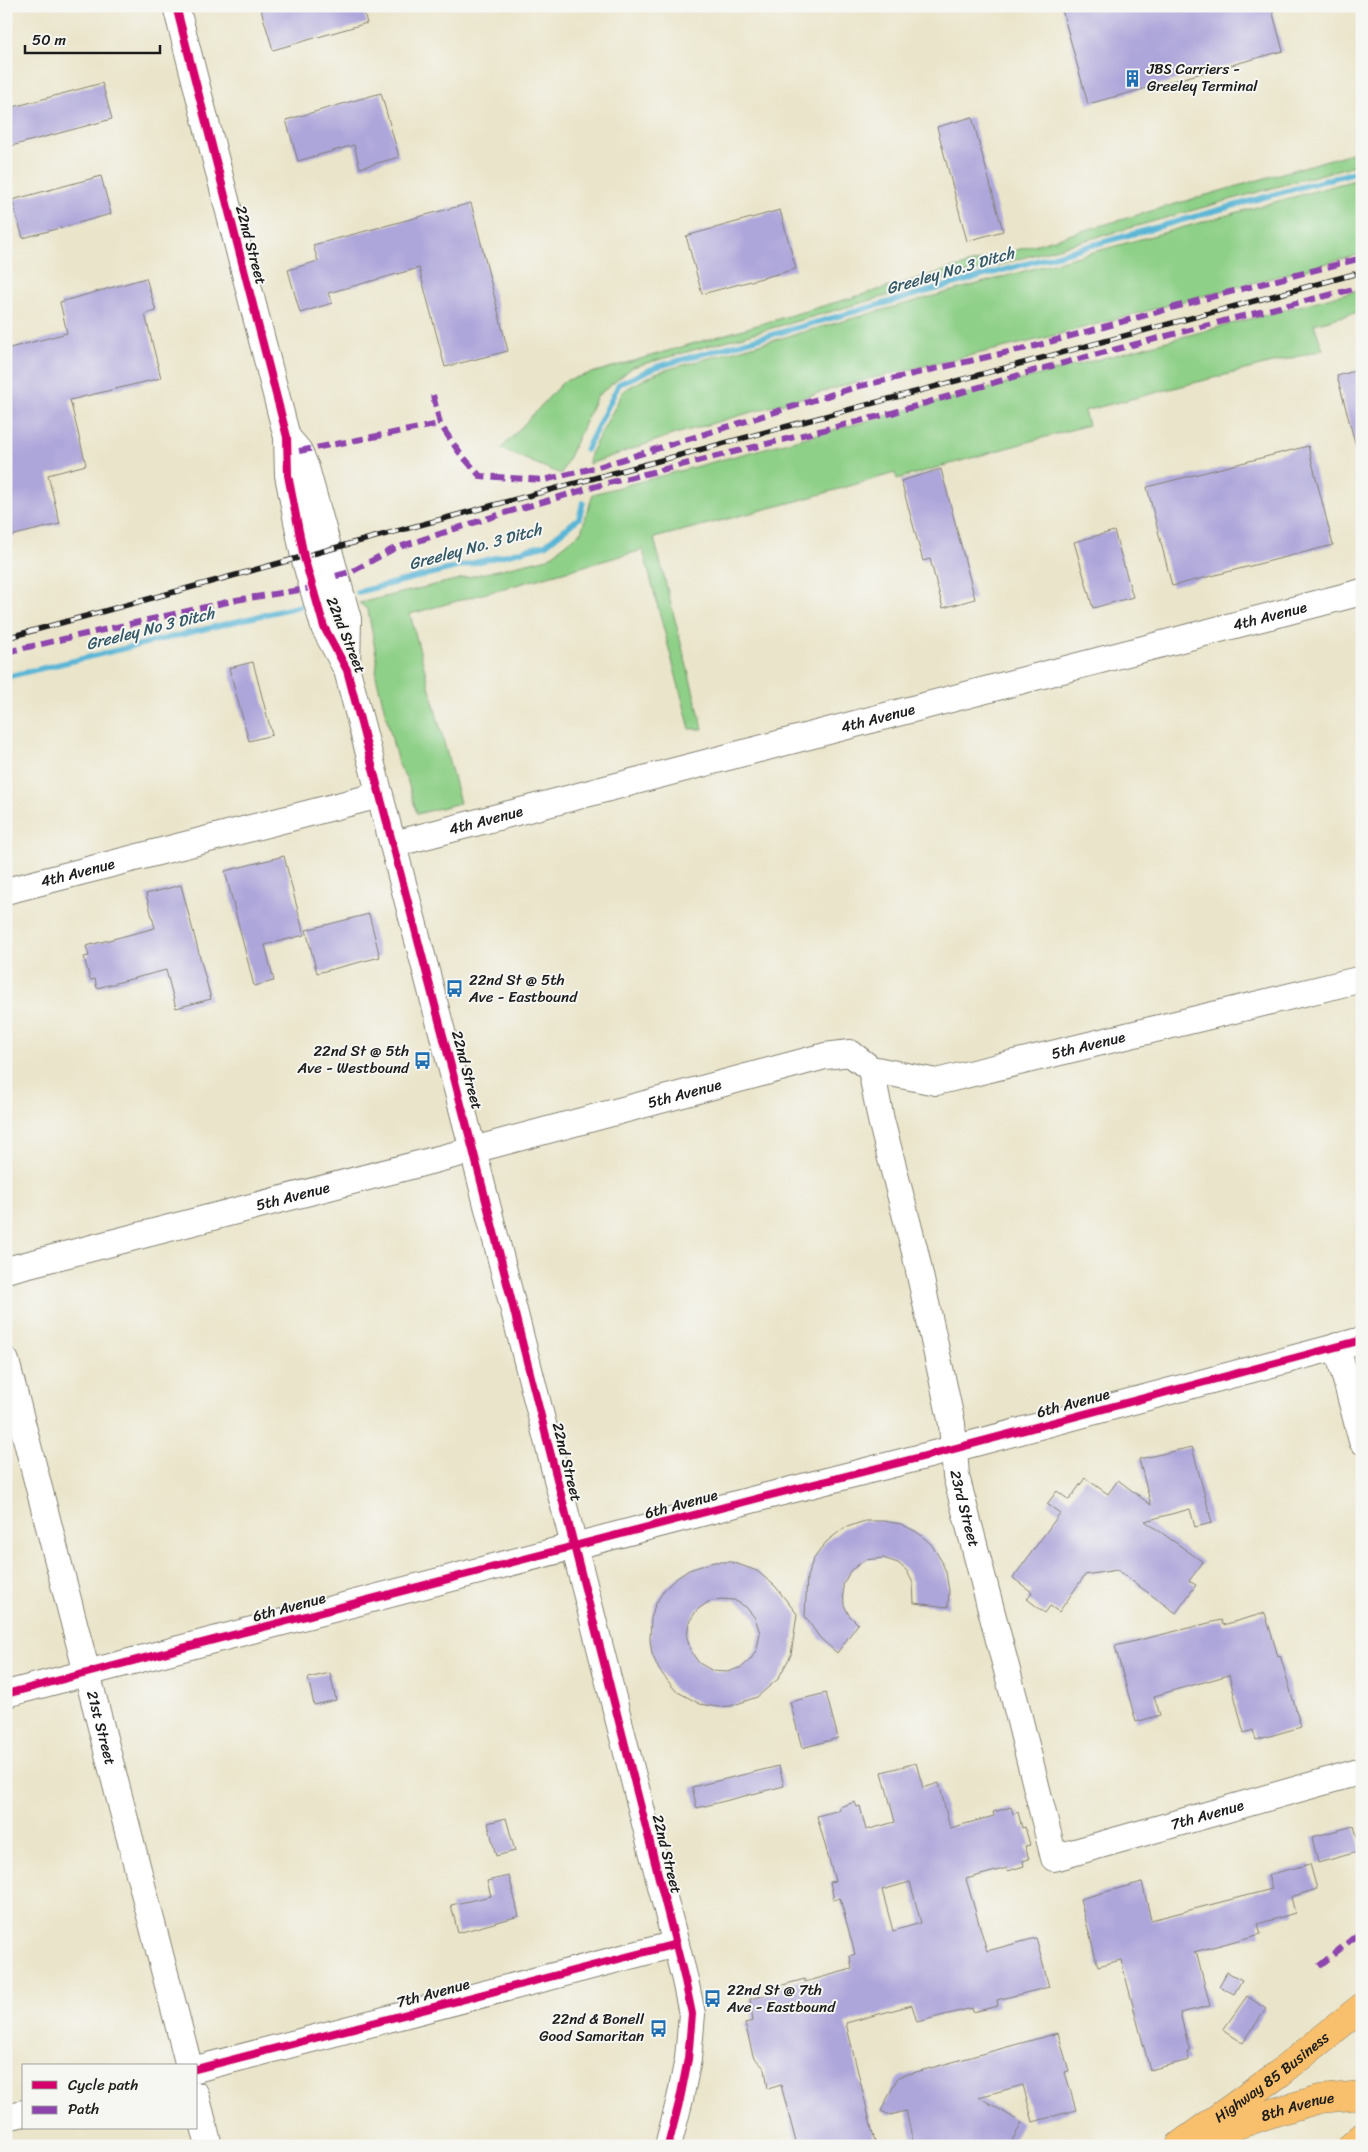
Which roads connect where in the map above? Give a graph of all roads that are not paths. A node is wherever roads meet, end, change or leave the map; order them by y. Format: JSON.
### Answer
{"nodes":[{"id":1,"x":176,"y":6,"type":"edge"},
{"id":2,"x":1362,"y":592,"type":"edge"},
{"id":3,"x":380,"y":795,"type":"junction"},
{"id":4,"x":394,"y":844,"type":"junction"},
{"id":5,"x":6,"y":890,"type":"edge"},
{"id":6,"x":1362,"y":979,"type":"edge"},
{"id":7,"x":871,"y":1069,"type":"junction"},
{"id":8,"x":473,"y":1150,"type":"junction"},
{"id":9,"x":6,"y":1270,"type":"edge"},
{"id":10,"x":1362,"y":1340,"type":"edge"},
{"id":11,"x":1337,"y":1346,"type":"junction"},
{"id":12,"x":6,"y":1361,"type":"edge"},
{"id":13,"x":1362,"y":1442,"type":"edge"},
{"id":14,"x":953,"y":1449,"type":"junction"},
{"id":15,"x":574,"y":1547,"type":"junction"},
{"id":16,"x":88,"y":1673,"type":"junction"},
{"id":17,"x":6,"y":1694,"type":"edge"},
{"id":18,"x":1362,"y":1771,"type":"edge"},
{"id":19,"x":1054,"y":1858,"type":"joint"},
{"id":20,"x":676,"y":1944,"type":"junction"},
{"id":21,"x":1362,"y":2007,"type":"edge"},
{"id":22,"x":188,"y":2064,"type":"edge"},
{"id":23,"x":198,"y":2068,"type":"edge"},
{"id":24,"x":1362,"y":2095,"type":"edge"},
{"id":25,"x":198,"y":2102,"type":"edge"},
{"id":26,"x":22,"y":2113,"type":"edge"},
{"id":27,"x":6,"y":2117,"type":"edge"},
{"id":28,"x":1362,"y":2137,"type":"edge"},
{"id":29,"x":210,"y":2146,"type":"edge"},
{"id":30,"x":668,"y":2146,"type":"edge"},
{"id":31,"x":1180,"y":2146,"type":"edge"},
{"id":32,"x":1352,"y":2146,"type":"edge"}],
"edges":[{"from":1,"to":3,"type":"street","name":"22nd Street"},
{"from":2,"to":4,"type":"street","name":"4th Avenue"},
{"from":3,"to":4,"type":"street","name":"22nd Street"},
{"from":3,"to":5,"type":"street","name":"4th Avenue"},
{"from":4,"to":8,"type":"street","name":"22nd Street"},
{"from":6,"to":7,"type":"street","name":"5th Avenue"},
{"from":7,"to":8,"type":"street","name":"5th Avenue"},
{"from":7,"to":14,"type":"street","name":"23rd Street"},
{"from":8,"to":9,"type":"street","name":"5th Avenue"},
{"from":8,"to":15,"type":"street","name":"22nd Street"},
{"from":10,"to":11,"type":"street","name":"6th Avenue"},
{"from":11,"to":13,"type":"street"},
{"from":11,"to":14,"type":"street","name":"6th Avenue"},
{"from":12,"to":16,"type":"street","name":"21st Street"},
{"from":14,"to":15,"type":"street","name":"6th Avenue"},
{"from":14,"to":19,"type":"street","name":"23rd Street"},
{"from":15,"to":16,"type":"street","name":"6th Avenue"},
{"from":15,"to":20,"type":"street","name":"22nd Street"},
{"from":16,"to":17,"type":"street","name":"6th Avenue"},
{"from":16,"to":22,"type":"street","name":"21st Street"},
{"from":18,"to":19,"type":"street","name":"7th Avenue"},
{"from":20,"to":23,"type":"street","name":"7th Avenue"},
{"from":20,"to":30,"type":"street","name":"22nd Street"},
{"from":21,"to":31,"type":"main road","name":"Highway 85 Business"},
{"from":24,"to":31,"type":"main road","name":"8th Avenue"},
{"from":25,"to":29,"type":"street"},
{"from":26,"to":27,"type":"street"},
{"from":28,"to":32,"type":"main road"}]}
